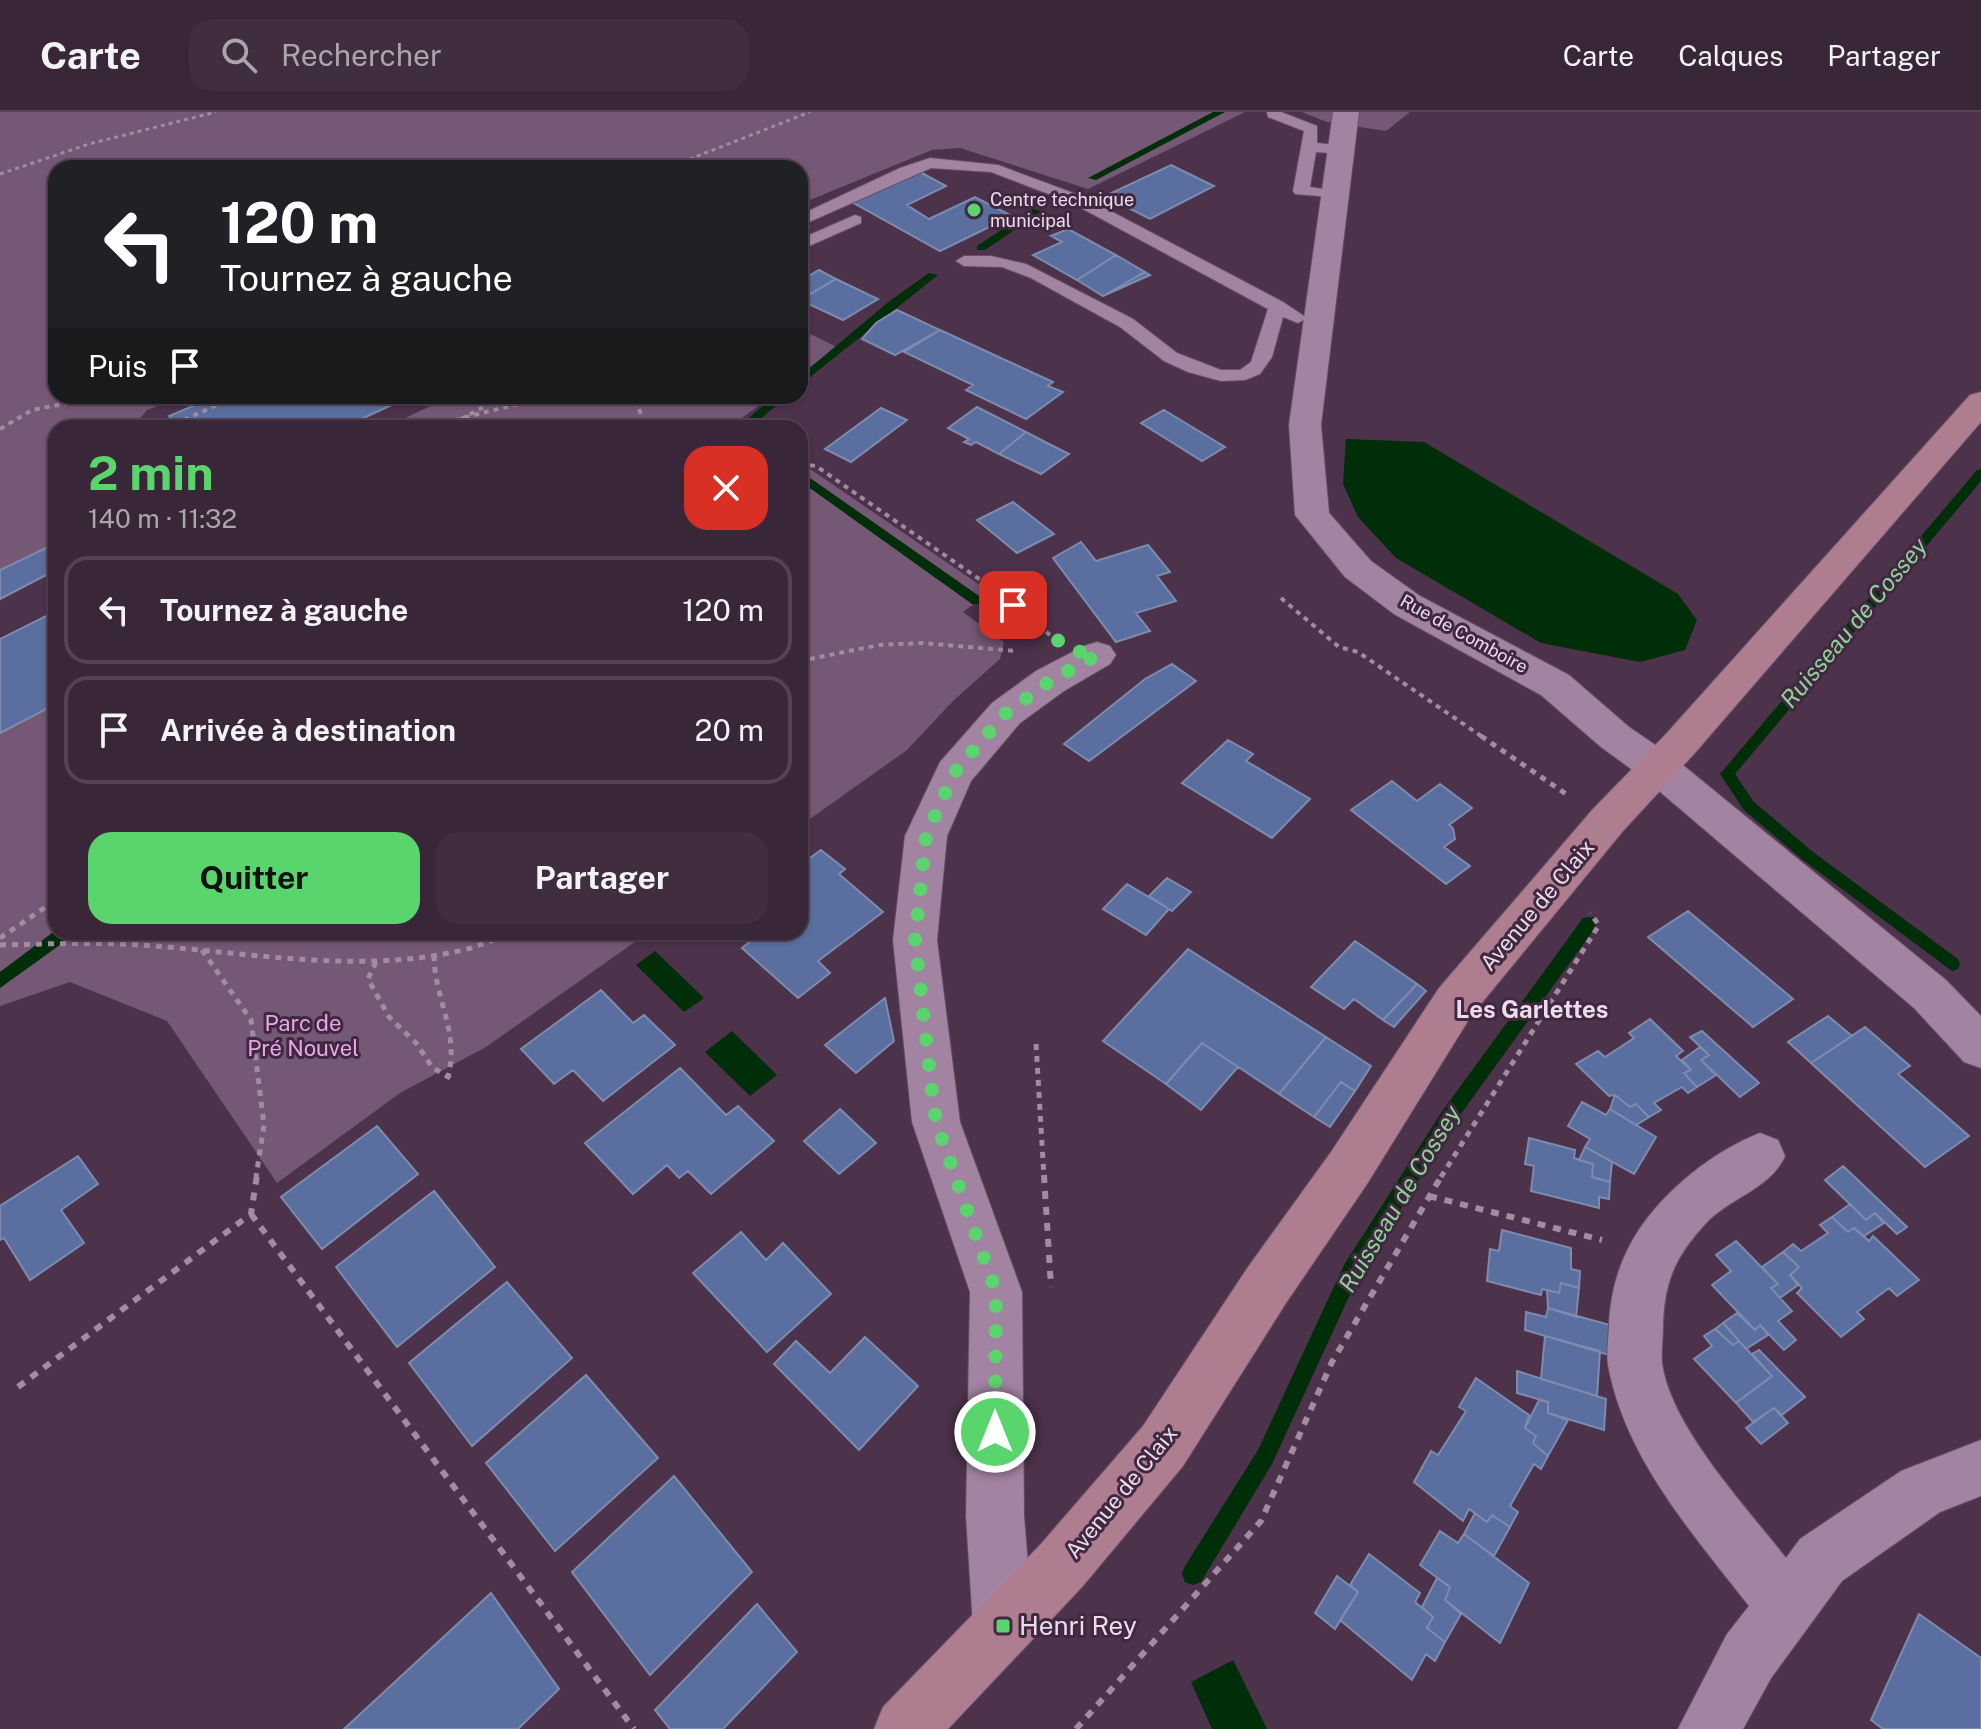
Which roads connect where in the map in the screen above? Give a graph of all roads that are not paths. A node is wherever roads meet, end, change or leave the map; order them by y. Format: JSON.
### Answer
{"nodes":[{"id":1,"x":1346,"y":112,"type":"edge"},
{"id":2,"x":1273,"y":114,"type":"edge"},
{"id":3,"x":1309,"y":147,"type":"junction"},
{"id":4,"x":1342,"y":149,"type":"junction"},
{"id":5,"x":1319,"y":194,"type":"junction"},
{"id":6,"x":808,"y":217,"type":"edge"},
{"id":7,"x":855,"y":220,"type":"dead end"},
{"id":8,"x":808,"y":241,"type":"edge"},
{"id":9,"x":964,"y":261,"type":"dead end"},
{"id":10,"x":1277,"y":306,"type":"junction"},
{"id":11,"x":1298,"y":318,"type":"dead end"},
{"id":12,"x":1981,"y":402,"type":"edge"},
{"id":13,"x":1083,"y":653,"type":"road end"},
{"id":14,"x":1659,"y":768,"type":"junction"},
{"id":15,"x":1981,"y":1048,"type":"edge"},
{"id":16,"x":1760,"y":1156,"type":"dead end"},
{"id":17,"x":1981,"y":1468,"type":"edge"},
{"id":18,"x":1786,"y":1606,"type":"junction"},
{"id":19,"x":1003,"y":1626,"type":"junction"},
{"id":20,"x":905,"y":1729,"type":"edge"},
{"id":21,"x":1709,"y":1729,"type":"edge"}],
"edges":[{"from":1,"to":4,"type":"street","name":"Rue de Comboire"},
{"from":2,"to":3,"type":"lane"},
{"from":3,"to":4,"type":"lane"},
{"from":3,"to":5,"type":"lane"},
{"from":4,"to":5,"type":"street","name":"Rue de Comboire"},
{"from":5,"to":14,"type":"street","name":"Rue de Comboire"},
{"from":6,"to":10,"type":"lane"},
{"from":7,"to":8,"type":"lane"},
{"from":9,"to":10,"type":"lane"},
{"from":10,"to":11,"type":"lane"},
{"from":12,"to":14,"type":"main road","name":"Avenue de Claix"},
{"from":13,"to":19,"type":"street"},
{"from":14,"to":15,"type":"street","name":"Rue de Comboire"},
{"from":14,"to":19,"type":"main road","name":"Avenue de Claix"},
{"from":16,"to":18,"type":"street"},
{"from":17,"to":18,"type":"street"},
{"from":18,"to":21,"type":"street"},
{"from":19,"to":20,"type":"main road","name":"Avenue de Claix"}]}
